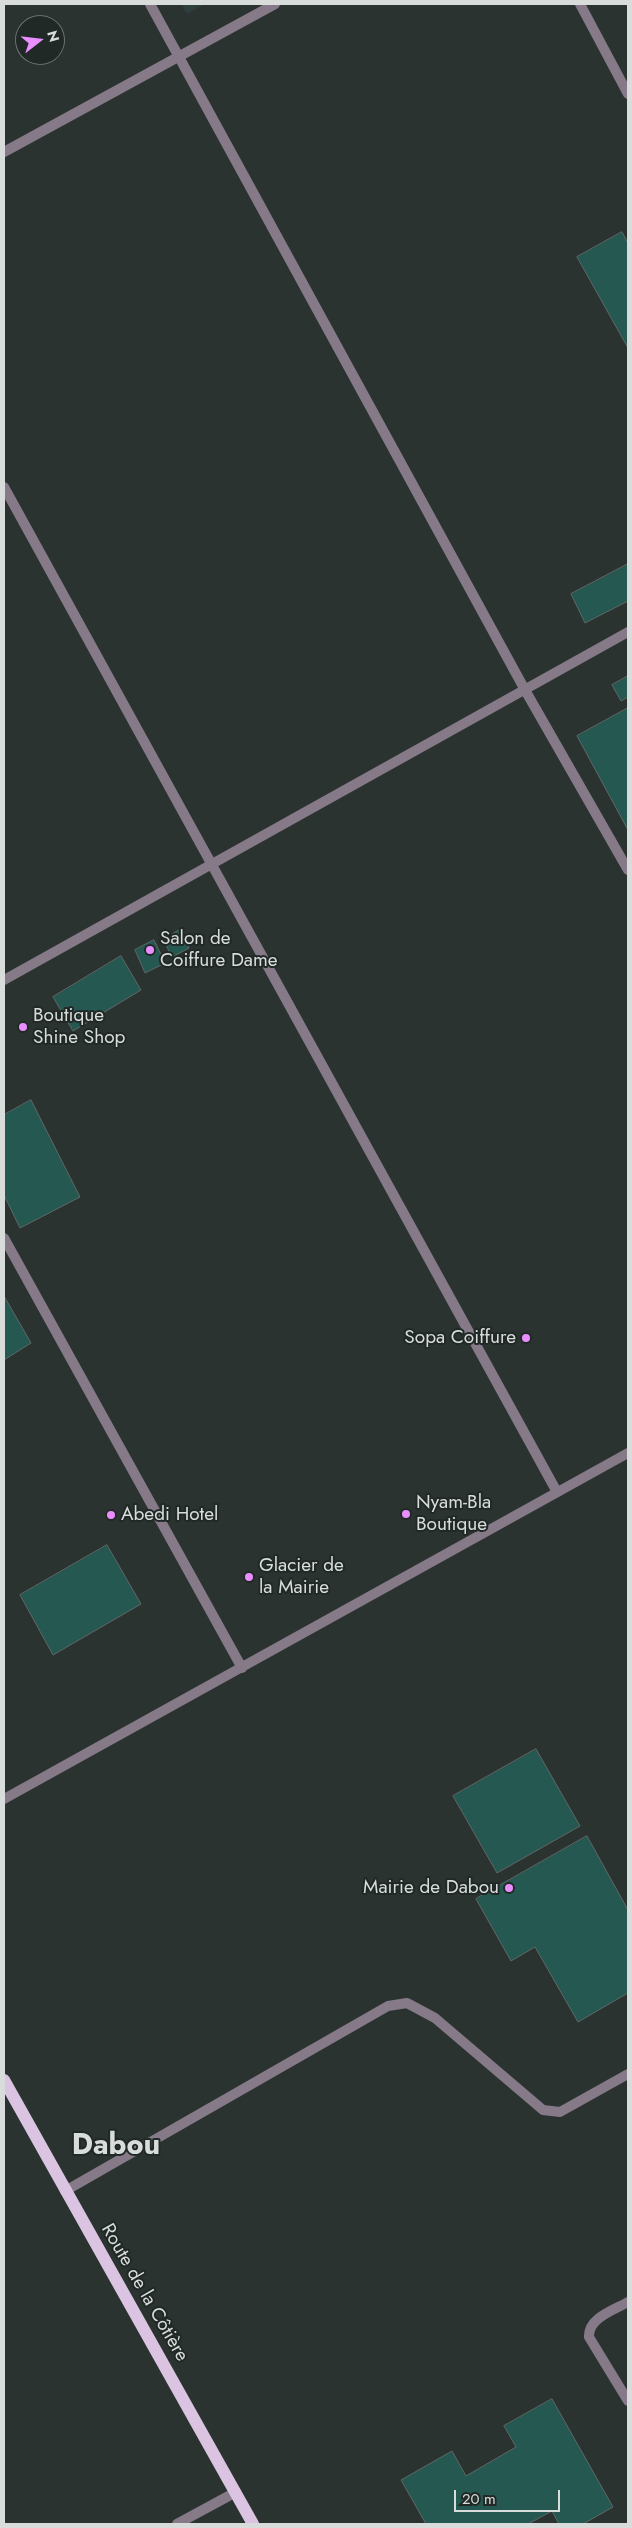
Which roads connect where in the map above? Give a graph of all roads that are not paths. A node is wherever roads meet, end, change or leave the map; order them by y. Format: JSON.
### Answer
{"nodes":[{"id":1,"x":150,"y":4,"type":"edge"},
{"id":2,"x":275,"y":4,"type":"edge"},
{"id":3,"x":580,"y":4,"type":"edge"},
{"id":4,"x":179,"y":56,"type":"junction"},
{"id":5,"x":628,"y":94,"type":"edge"},
{"id":6,"x":4,"y":152,"type":"edge"},
{"id":7,"x":4,"y":487,"type":"edge"},
{"id":8,"x":628,"y":632,"type":"edge"},
{"id":9,"x":525,"y":690,"type":"junction"},
{"id":10,"x":213,"y":864,"type":"junction"},
{"id":11,"x":628,"y":870,"type":"edge"},
{"id":12,"x":4,"y":980,"type":"edge"},
{"id":13,"x":4,"y":1238,"type":"edge"},
{"id":14,"x":628,"y":1453,"type":"edge"},
{"id":15,"x":557,"y":1492,"type":"junction"},
{"id":16,"x":242,"y":1668,"type":"junction"},
{"id":17,"x":4,"y":1799,"type":"edge"},
{"id":18,"x":628,"y":2074,"type":"edge"},
{"id":19,"x":4,"y":2080,"type":"edge"},
{"id":20,"x":65,"y":2191,"type":"junction"},
{"id":21,"x":628,"y":2302,"type":"edge"},
{"id":22,"x":628,"y":2401,"type":"edge"},
{"id":23,"x":236,"y":2492,"type":"junction"},
{"id":24,"x":177,"y":2524,"type":"edge"},
{"id":25,"x":253,"y":2524,"type":"edge"}],
"edges":[{"from":1,"to":4,"type":"street"},
{"from":2,"to":4,"type":"street"},
{"from":3,"to":5,"type":"street"},
{"from":4,"to":6,"type":"street"},
{"from":4,"to":9,"type":"street"},
{"from":7,"to":10,"type":"street"},
{"from":8,"to":9,"type":"street"},
{"from":9,"to":10,"type":"street"},
{"from":9,"to":11,"type":"street"},
{"from":10,"to":12,"type":"street"},
{"from":10,"to":15,"type":"street"},
{"from":13,"to":16,"type":"street"},
{"from":14,"to":15,"type":"street"},
{"from":15,"to":16,"type":"street"},
{"from":16,"to":17,"type":"street"},
{"from":18,"to":20,"type":"street"},
{"from":19,"to":20,"type":"main road","name":"Route de la Côtière"},
{"from":20,"to":23,"type":"main road","name":"Route de la Côtière"},
{"from":21,"to":22,"type":"street"},
{"from":23,"to":24,"type":"street"},
{"from":23,"to":25,"type":"main road","name":"Route de la Côtière"}]}
